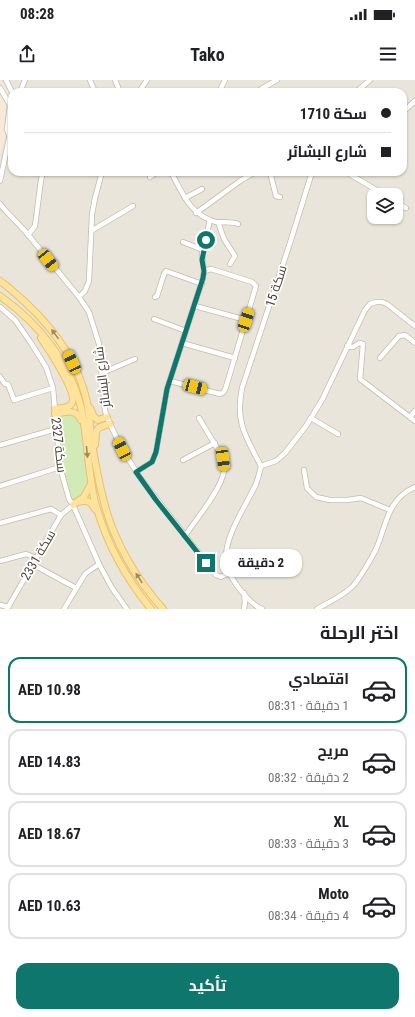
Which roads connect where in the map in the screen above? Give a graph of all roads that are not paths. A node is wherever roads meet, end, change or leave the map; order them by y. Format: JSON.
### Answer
{"nodes":[{"id":1,"x":277,"y":80,"type":"edge"},
{"id":2,"x":370,"y":80,"type":"edge"},
{"id":3,"x":0,"y":88,"type":"edge"},
{"id":4,"x":263,"y":88,"type":"edge"},
{"id":5,"x":361,"y":88,"type":"edge"},
{"id":6,"x":415,"y":101,"type":"edge"},
{"id":7,"x":8,"y":102,"type":"edge"},
{"id":8,"x":407,"y":108,"type":"edge"},
{"id":9,"x":8,"y":121,"type":"edge"},
{"id":10,"x":8,"y":132,"type":"edge"},
{"id":11,"x":8,"y":139,"type":"edge"},
{"id":12,"x":42,"y":176,"type":"edge"},
{"id":13,"x":101,"y":176,"type":"edge"},
{"id":14,"x":173,"y":176,"type":"edge"},
{"id":15,"x":248,"y":176,"type":"edge"},
{"id":16,"x":271,"y":176,"type":"edge"},
{"id":17,"x":311,"y":176,"type":"edge"},
{"id":18,"x":353,"y":176,"type":"edge"},
{"id":19,"x":356,"y":178,"type":"joint"},
{"id":20,"x":0,"y":181,"type":"edge"},
{"id":21,"x":373,"y":188,"type":"edge"},
{"id":22,"x":202,"y":189,"type":"dead end"},
{"id":23,"x":280,"y":197,"type":"dead end"},
{"id":24,"x":185,"y":198,"type":"junction"},
{"id":25,"x":0,"y":204,"type":"edge"},
{"id":26,"x":133,"y":206,"type":"dead end"},
{"id":27,"x":403,"y":206,"type":"edge"},
{"id":28,"x":406,"y":208,"type":"dead end"},
{"id":29,"x":2,"y":210,"type":"edge"},
{"id":30,"x":196,"y":213,"type":"junction"},
{"id":31,"x":210,"y":220,"type":"junction"},
{"id":32,"x":218,"y":222,"type":"junction"},
{"id":33,"x":238,"y":224,"type":"dead end"},
{"id":34,"x":91,"y":231,"type":"junction"},
{"id":35,"x":28,"y":235,"type":"junction"},
{"id":36,"x":183,"y":242,"type":"dead end"},
{"id":37,"x":203,"y":250,"type":"junction"},
{"id":38,"x":230,"y":264,"type":"dead end"},
{"id":39,"x":204,"y":271,"type":"junction"},
{"id":40,"x":0,"y":281,"type":"edge"},
{"id":41,"x":202,"y":284,"type":"junction"},
{"id":42,"x":0,"y":293,"type":"edge"},
{"id":43,"x":0,"y":296,"type":"edge"},
{"id":44,"x":79,"y":297,"type":"junction"},
{"id":45,"x":155,"y":297,"type":"dead end"},
{"id":46,"x":195,"y":306,"type":"junction"},
{"id":47,"x":0,"y":307,"type":"edge"},
{"id":48,"x":154,"y":319,"type":"dead end"},
{"id":49,"x":246,"y":320,"type":"junction"},
{"id":50,"x":32,"y":323,"type":"junction"},
{"id":51,"x":415,"y":326,"type":"edge"},
{"id":52,"x":186,"y":330,"type":"junction"},
{"id":53,"x":182,"y":343,"type":"junction"},
{"id":54,"x":415,"y":343,"type":"edge"},
{"id":55,"x":347,"y":346,"type":"junction"},
{"id":56,"x":235,"y":358,"type":"junction"},
{"id":57,"x":380,"y":358,"type":"dead end"},
{"id":58,"x":135,"y":359,"type":"dead end"},
{"id":59,"x":102,"y":373,"type":"junction"},
{"id":60,"x":0,"y":376,"type":"edge"},
{"id":61,"x":170,"y":380,"type":"junction"},
{"id":62,"x":72,"y":382,"type":"junction"},
{"id":63,"x":53,"y":388,"type":"junction"},
{"id":64,"x":86,"y":400,"type":"junction"},
{"id":65,"x":415,"y":411,"type":"edge"},
{"id":66,"x":55,"y":412,"type":"junction"},
{"id":67,"x":107,"y":417,"type":"junction"},
{"id":68,"x":410,"y":417,"type":"junction"},
{"id":69,"x":199,"y":418,"type":"dead end"},
{"id":70,"x":311,"y":418,"type":"junction"},
{"id":71,"x":415,"y":420,"type":"edge"},
{"id":72,"x":110,"y":424,"type":"junction"},
{"id":73,"x":56,"y":429,"type":"junction"},
{"id":74,"x":85,"y":430,"type":"junction"},
{"id":75,"x":338,"y":434,"type":"dead end"},
{"id":76,"x":215,"y":443,"type":"junction"},
{"id":77,"x":0,"y":445,"type":"edge"},
{"id":78,"x":95,"y":455,"type":"junction"},
{"id":79,"x":183,"y":460,"type":"dead end"},
{"id":80,"x":261,"y":466,"type":"junction"},
{"id":81,"x":60,"y":467,"type":"junction"},
{"id":82,"x":304,"y":470,"type":"dead end"},
{"id":83,"x":136,"y":472,"type":"junction"},
{"id":84,"x":91,"y":484,"type":"junction"},
{"id":85,"x":0,"y":486,"type":"edge"},
{"id":86,"x":415,"y":487,"type":"edge"},
{"id":87,"x":75,"y":504,"type":"junction"},
{"id":88,"x":390,"y":510,"type":"junction"},
{"id":89,"x":61,"y":515,"type":"junction"},
{"id":90,"x":0,"y":523,"type":"edge"},
{"id":91,"x":103,"y":528,"type":"junction"},
{"id":92,"x":185,"y":536,"type":"junction"},
{"id":93,"x":36,"y":558,"type":"junction"},
{"id":94,"x":0,"y":561,"type":"edge"},
{"id":95,"x":32,"y":564,"type":"junction"},
{"id":96,"x":99,"y":564,"type":"junction"},
{"id":97,"x":229,"y":573,"type":"junction"},
{"id":98,"x":76,"y":588,"type":"junction"},
{"id":99,"x":244,"y":593,"type":"junction"},
{"id":100,"x":0,"y":605,"type":"edge"},
{"id":101,"x":254,"y":606,"type":"edge"},
{"id":102,"x":7,"y":608,"type":"edge"},
{"id":103,"x":64,"y":609,"type":"edge"},
{"id":104,"x":127,"y":609,"type":"edge"},
{"id":105,"x":151,"y":609,"type":"edge"},
{"id":106,"x":163,"y":609,"type":"edge"},
{"id":107,"x":244,"y":609,"type":"edge"},
{"id":108,"x":262,"y":609,"type":"edge"},
{"id":109,"x":312,"y":609,"type":"edge"},
{"id":110,"x":317,"y":609,"type":"edge"}],
"edges":[{"from":1,"to":4,"type":"street"},
{"from":2,"to":5,"type":"street"},
{"from":3,"to":7,"type":"street"},
{"from":6,"to":8,"type":"street"},
{"from":9,"to":10,"type":"street"},
{"from":11,"to":20,"type":"street"},
{"from":12,"to":35,"type":"street"},
{"from":13,"to":34,"type":"street"},
{"from":14,"to":24,"type":"street"},
{"from":15,"to":30,"type":"street"},
{"from":16,"to":23,"type":"street"},
{"from":17,"to":80,"type":"street","name":"سكة 15"},
{"from":18,"to":19,"type":"street"},
{"from":19,"to":21,"type":"street"},
{"from":22,"to":24,"type":"street"},
{"from":24,"to":30,"type":"street"},
{"from":25,"to":29,"type":"street","name":"شارع البشائر"},
{"from":26,"to":34,"type":"street"},
{"from":27,"to":28,"type":"street"},
{"from":29,"to":35,"type":"street","name":"شارع البشائر"},
{"from":30,"to":31,"type":"street"},
{"from":31,"to":32,"type":"street"},
{"from":31,"to":37,"type":"street"},
{"from":32,"to":33,"type":"street"},
{"from":32,"to":38,"type":"street"},
{"from":34,"to":44,"type":"street"},
{"from":35,"to":44,"type":"street","name":"شارع البشائر"},
{"from":36,"to":37,"type":"street"},
{"from":37,"to":39,"type":"street"},
{"from":39,"to":41,"type":"street"},
{"from":39,"to":49,"type":"street"},
{"from":64,"to":40,"type":"main road","one_way":true},
{"from":41,"to":45,"type":"street"},
{"from":41,"to":46,"type":"street"},
{"from":42,"to":62,"type":"main road"},
{"from":43,"to":50,"type":"main road"},
{"from":44,"to":59,"type":"street","name":"شارع البشائر"},
{"from":46,"to":49,"type":"street"},
{"from":46,"to":52,"type":"street"},
{"from":47,"to":63,"type":"street","name":"سكة 2327"},
{"from":48,"to":52,"type":"street"},
{"from":49,"to":56,"type":"street"},
{"from":50,"to":62,"type":"main road"},
{"from":50,"to":66,"type":"main road"},
{"from":51,"to":55,"type":"street"},
{"from":52,"to":53,"type":"street"},
{"from":53,"to":56,"type":"street"},
{"from":53,"to":61,"type":"street"},
{"from":54,"to":57,"type":"street"},
{"from":55,"to":68,"type":"street"},
{"from":55,"to":70,"type":"street"},
{"from":56,"to":61,"type":"street"},
{"from":58,"to":59,"type":"street"},
{"from":59,"to":67,"type":"street","name":"شارع البشائر"},
{"from":60,"to":63,"type":"street"},
{"from":61,"to":83,"type":"street"},
{"from":62,"to":74,"type":"main road"},
{"from":63,"to":66,"type":"street","name":"سكة 2327"},
{"from":64,"to":67,"type":"main road"},
{"from":64,"to":78,"type":"main road"},
{"from":65,"to":68,"type":"street"},
{"from":66,"to":73,"type":"street","name":"سكة 2327"},
{"from":66,"to":74,"type":"main road"},
{"from":67,"to":72,"type":"street","name":"شارع البشائر"},
{"from":68,"to":71,"type":"street"},
{"from":69,"to":76,"type":"street"},
{"from":70,"to":75,"type":"street"},
{"from":70,"to":80,"type":"street"},
{"from":72,"to":78,"type":"main road"},
{"from":72,"to":83,"type":"street","name":"شارع البشائر"},
{"from":73,"to":77,"type":"street"},
{"from":73,"to":81,"type":"street","name":"سكة 2327"},
{"from":74,"to":84,"type":"main road","one_way":true},
{"from":76,"to":79,"type":"street"},
{"from":76,"to":92,"type":"street"},
{"from":106,"to":78,"type":"main road","one_way":true},
{"from":80,"to":97,"type":"street"},
{"from":81,"to":85,"type":"street"},
{"from":81,"to":87,"type":"street","name":"سكة 2327"},
{"from":82,"to":88,"type":"street"},
{"from":83,"to":92,"type":"street","name":"شارع البشائر"},
{"from":84,"to":87,"type":"main road"},
{"from":84,"to":91,"type":"main road"},
{"from":86,"to":88,"type":"street"},
{"from":87,"to":89,"type":"street","name":"سكة 2331"},
{"from":87,"to":91,"type":"main road"},
{"from":87,"to":96,"type":"street","name":"سكة 2327"},
{"from":88,"to":110,"type":"street"},
{"from":89,"to":90,"type":"street"},
{"from":89,"to":93,"type":"street","name":"سكة 2331"},
{"from":91,"to":105,"type":"main road"},
{"from":92,"to":97,"type":"street","name":"شارع البشائر"},
{"from":93,"to":94,"type":"street"},
{"from":93,"to":95,"type":"street","name":"سكة 2331"},
{"from":95,"to":98,"type":"street"},
{"from":95,"to":102,"type":"street","name":"سكة 2331"},
{"from":96,"to":98,"type":"street"},
{"from":96,"to":104,"type":"street","name":"سكة 2327"},
{"from":97,"to":99,"type":"street"},
{"from":98,"to":103,"type":"street"},
{"from":99,"to":101,"type":"street"},
{"from":99,"to":107,"type":"street"},
{"from":100,"to":102,"type":"street"},
{"from":101,"to":108,"type":"street"},
{"from":109,"to":110,"type":"street"}]}
